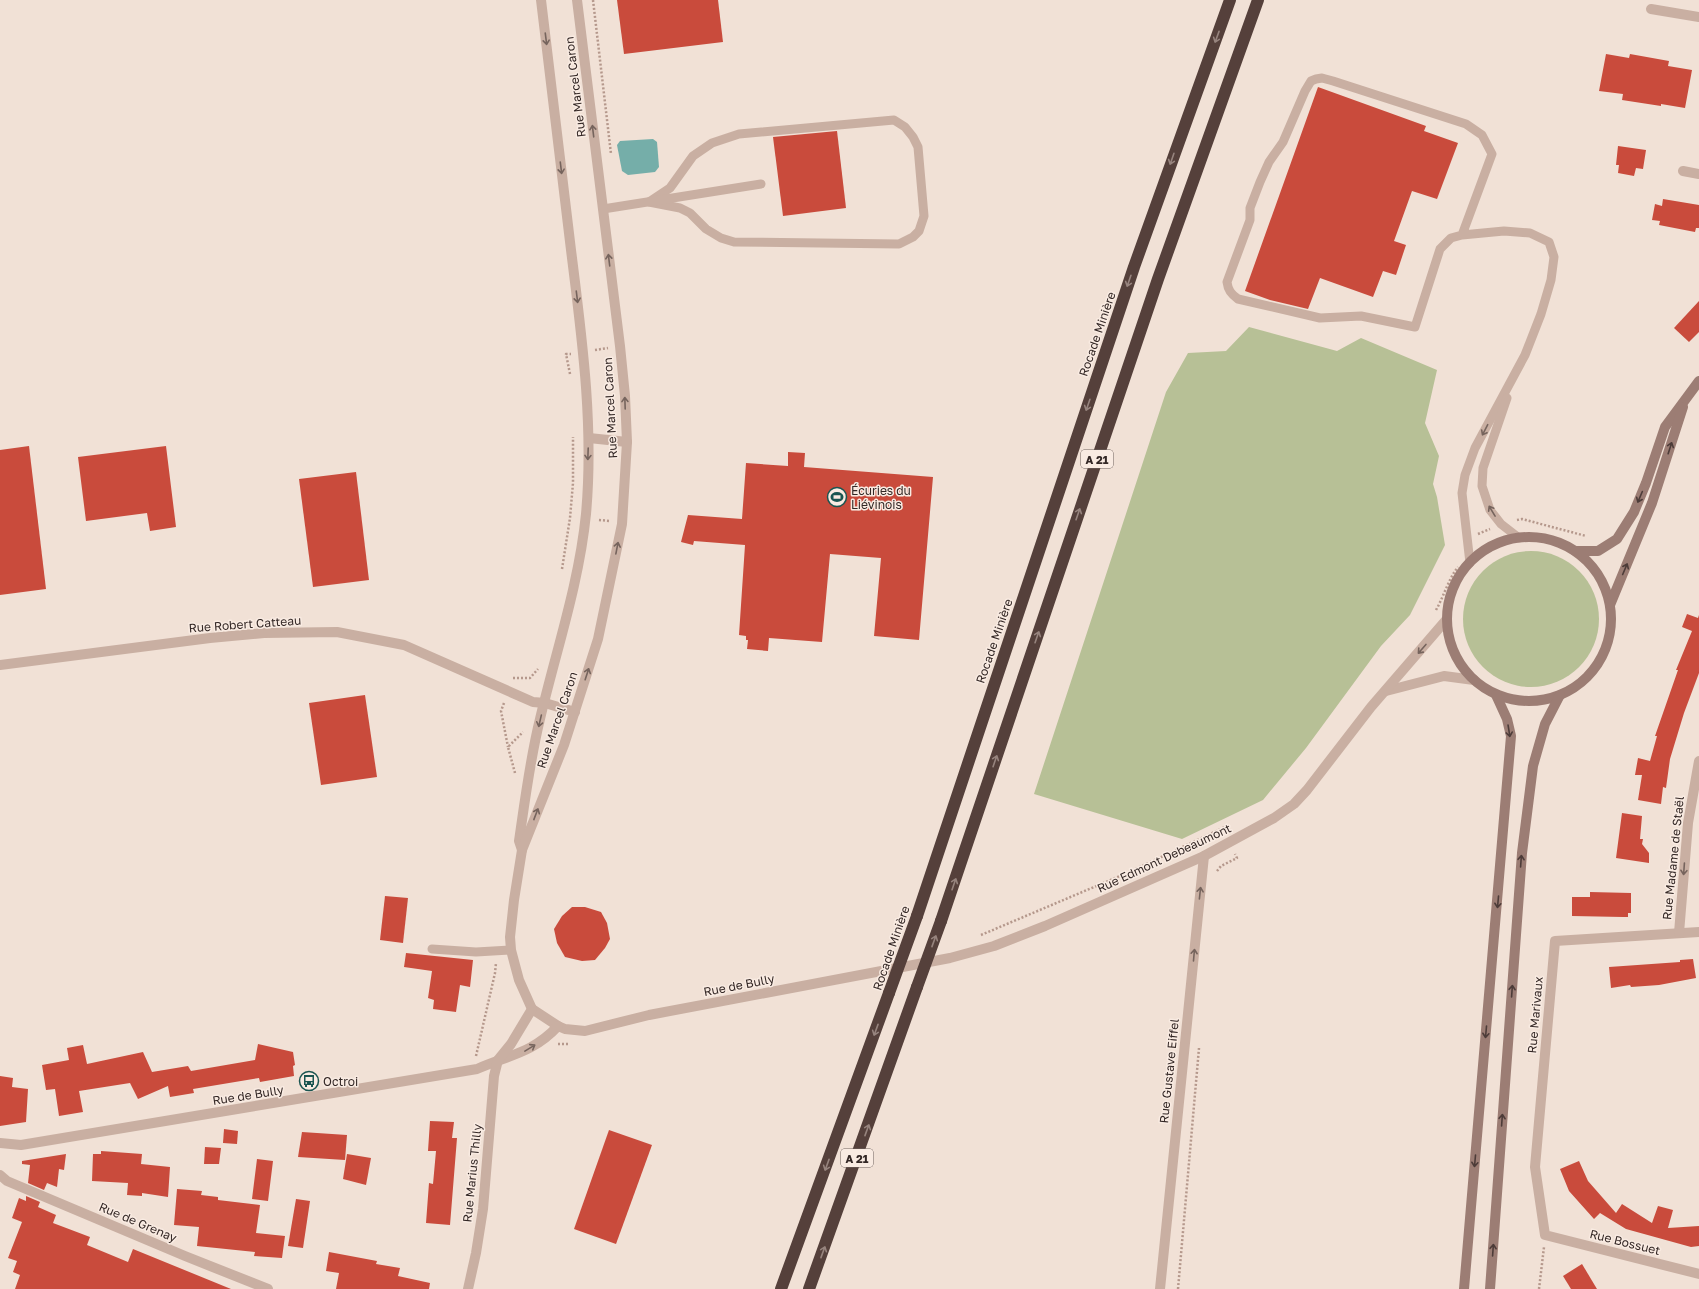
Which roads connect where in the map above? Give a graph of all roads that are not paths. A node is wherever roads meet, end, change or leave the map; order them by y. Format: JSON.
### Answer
{"nodes":[{"id":1,"x":541,"y":0,"type":"edge"},
{"id":2,"x":577,"y":0,"type":"edge"},
{"id":3,"x":1230,"y":0,"type":"edge"},
{"id":4,"x":1258,"y":0,"type":"edge"},
{"id":5,"x":1651,"y":9,"type":"dead end"},
{"id":6,"x":1699,"y":17,"type":"edge"},
{"id":7,"x":1683,"y":171,"type":"dead end"},
{"id":8,"x":1699,"y":174,"type":"edge"},
{"id":9,"x":762,"y":184,"type":"dead end"},
{"id":10,"x":649,"y":202,"type":"junction"},
{"id":11,"x":603,"y":209,"type":"junction"},
{"id":12,"x":1462,"y":235,"type":"junction"},
{"id":13,"x":1517,"y":371,"type":"junction"},
{"id":14,"x":1699,"y":381,"type":"edge"},
{"id":15,"x":1686,"y":399,"type":"junction"},
{"id":16,"x":589,"y":438,"type":"junction"},
{"id":17,"x":627,"y":442,"type":"junction"},
{"id":18,"x":1519,"y":538,"type":"junction"},
{"id":19,"x":1575,"y":551,"type":"junction"},
{"id":20,"x":1465,"y":563,"type":"junction"},
{"id":21,"x":1610,"y":605,"type":"junction"},
{"id":22,"x":1447,"y":619,"type":"junction"},
{"id":23,"x":0,"y":666,"type":"edge"},
{"id":24,"x":1474,"y":680,"type":"junction"},
{"id":25,"x":1386,"y":691,"type":"junction"},
{"id":26,"x":1496,"y":694,"type":"junction"},
{"id":27,"x":1560,"y":695,"type":"junction"},
{"id":28,"x":544,"y":703,"type":"junction"},
{"id":29,"x":575,"y":712,"type":"junction"},
{"id":30,"x":1699,"y":761,"type":"edge"},
{"id":31,"x":522,"y":850,"type":"junction"},
{"id":32,"x":1204,"y":856,"type":"junction"},
{"id":33,"x":1699,"y":932,"type":"edge"},
{"id":34,"x":1679,"y":933,"type":"junction"},
{"id":35,"x":994,"y":946,"type":"joint"},
{"id":36,"x":432,"y":949,"type":"dead end"},
{"id":37,"x":512,"y":950,"type":"junction"},
{"id":38,"x":532,"y":1009,"type":"junction"},
{"id":39,"x":558,"y":1026,"type":"junction"},
{"id":40,"x":498,"y":1060,"type":"junction"},
{"id":41,"x":0,"y":1142,"type":"edge"},
{"id":42,"x":0,"y":1175,"type":"edge"},
{"id":43,"x":1545,"y":1235,"type":"joint"},
{"id":44,"x":1699,"y":1274,"type":"edge"},
{"id":45,"x":268,"y":1289,"type":"edge"},
{"id":46,"x":468,"y":1289,"type":"edge"},
{"id":47,"x":781,"y":1289,"type":"edge"},
{"id":48,"x":809,"y":1289,"type":"edge"},
{"id":49,"x":1160,"y":1289,"type":"edge"},
{"id":50,"x":1464,"y":1289,"type":"edge"},
{"id":51,"x":1490,"y":1289,"type":"edge"}],
"edges":[{"from":1,"to":16,"type":"street","name":"Rue Marcel Caron","one_way":true},
{"from":11,"to":2,"type":"street","name":"Rue Marcel Caron","one_way":true},
{"from":3,"to":47,"type":"highway","name":"Rocade Minière","number":"A 21","one_way":true,"bridge":true},
{"from":48,"to":4,"type":"highway","number":"A 21","one_way":true,"bridge":true},
{"from":5,"to":6,"type":"street"},
{"from":7,"to":8,"type":"street"},
{"from":9,"to":10,"type":"lane"},
{"from":10,"to":10,"type":"lane"},
{"from":10,"to":11,"type":"lane"},
{"from":17,"to":11,"type":"street","name":"Rue Marcel Caron","one_way":true},
{"from":12,"to":12,"type":"lane"},
{"from":12,"to":13,"type":"lane"},
{"from":18,"to":13,"type":"lane","one_way":true},
{"from":13,"to":20,"type":"lane","one_way":true},
{"from":14,"to":15,"type":"main road"},
{"from":15,"to":19,"type":"main road","one_way":true},
{"from":21,"to":15,"type":"main road","one_way":true},
{"from":16,"to":17,"type":"street"},
{"from":16,"to":28,"type":"street","name":"Rue Marcel Caron","one_way":true},
{"from":29,"to":17,"type":"street","name":"Rue Marcel Caron","one_way":true},
{"from":18,"to":19,"type":"main road"},
{"from":18,"to":20,"type":"main road"},
{"from":19,"to":21,"type":"main road"},
{"from":20,"to":22,"type":"main road"},
{"from":21,"to":27,"type":"main road"},
{"from":22,"to":24,"type":"main road"},
{"from":22,"to":25,"type":"street","name":"Rue Edmont Debeaumont","one_way":true},
{"from":23,"to":28,"type":"street","name":"Rue Robert Catteau"},
{"from":24,"to":25,"type":"street"},
{"from":24,"to":26,"type":"main road"},
{"from":25,"to":32,"type":"street","name":"Rue Edmont Debeaumont"},
{"from":26,"to":27,"type":"main road"},
{"from":26,"to":50,"type":"main road","one_way":true},
{"from":51,"to":27,"type":"main road","one_way":true},
{"from":28,"to":29,"type":"street","name":"Rue Robert Catteau"},
{"from":28,"to":31,"type":"street","name":"Rue Marcel Caron","one_way":true},
{"from":31,"to":29,"type":"street","name":"Rue Marcel Caron","one_way":true},
{"from":30,"to":34,"type":"street","name":"Rue Madame de Staël","one_way":true},
{"from":31,"to":37,"type":"street","name":"Rue Marcel Caron"},
{"from":32,"to":35,"type":"street","name":"Rue Edmont Debeaumont"},
{"from":49,"to":32,"type":"street","name":"Rue Gustave Eiffel","one_way":true},
{"from":33,"to":34,"type":"street","name":"Rue Marivaux"},
{"from":34,"to":43,"type":"street","name":"Rue Marivaux"},
{"from":35,"to":39,"type":"street","name":"Rue de Bully"},
{"from":36,"to":37,"type":"lane"},
{"from":37,"to":38,"type":"street","name":"Rue Marcel Caron"},
{"from":38,"to":39,"type":"street"},
{"from":38,"to":40,"type":"street","name":"Rue de Bully"},
{"from":40,"to":39,"type":"street","name":"Rue de Bully","one_way":true},
{"from":40,"to":41,"type":"street","name":"Rue de Bully"},
{"from":40,"to":46,"type":"street","name":"Rue Marius Thilly"},
{"from":42,"to":45,"type":"street","name":"Rue de Grenay"},
{"from":43,"to":44,"type":"street","name":"Rue Bossuet"}]}
